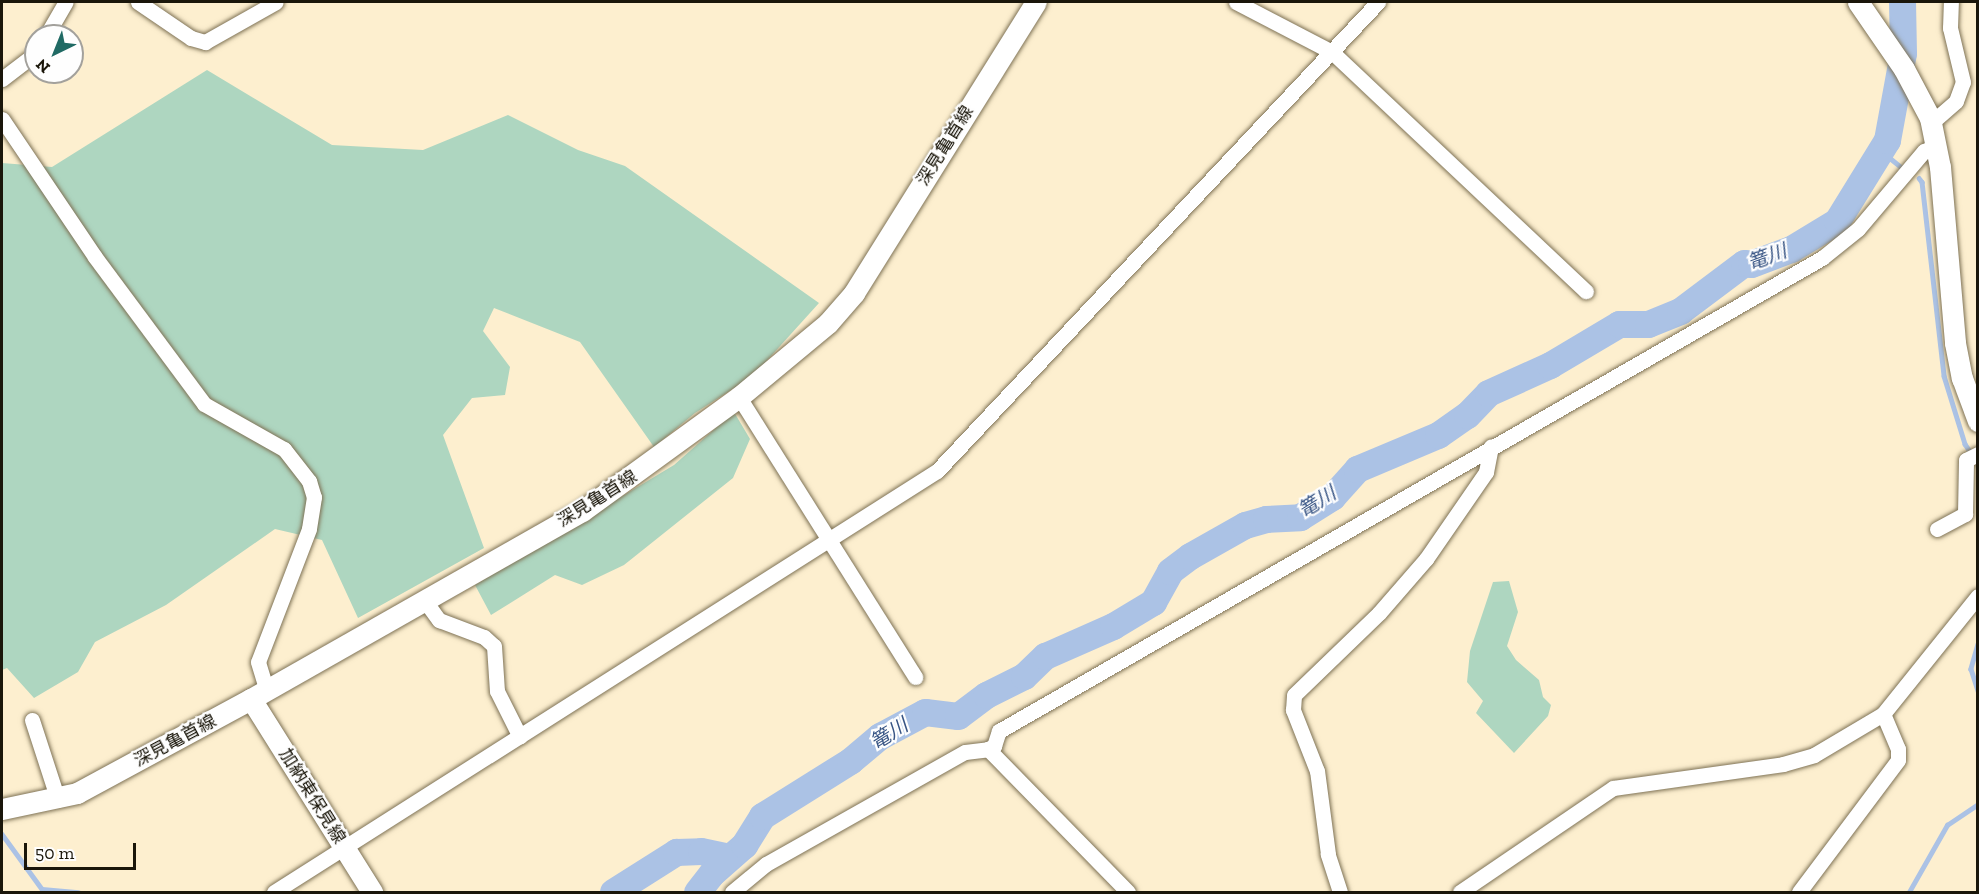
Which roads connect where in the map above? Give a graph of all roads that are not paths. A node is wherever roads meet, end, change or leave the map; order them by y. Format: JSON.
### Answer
{"nodes":[{"id":1,"x":66,"y":2,"type":"edge"},
{"id":2,"x":138,"y":2,"type":"edge"},
{"id":3,"x":276,"y":2,"type":"edge"},
{"id":4,"x":1036,"y":2,"type":"edge"},
{"id":5,"x":1236,"y":2,"type":"edge"},
{"id":6,"x":1378,"y":2,"type":"edge"},
{"id":7,"x":1951,"y":2,"type":"edge"},
{"id":8,"x":1861,"y":5,"type":"edge"},
{"id":9,"x":53,"y":24,"type":"edge"},
{"id":10,"x":1332,"y":52,"type":"junction"},
{"id":11,"x":24,"y":62,"type":"edge"},
{"id":12,"x":2,"y":79,"type":"edge"},
{"id":13,"x":2,"y":119,"type":"edge"},
{"id":14,"x":1931,"y":120,"type":"junction"},
{"id":15,"x":1935,"y":146,"type":"junction"},
{"id":16,"x":1586,"y":291,"type":"dead end"},
{"id":17,"x":739,"y":397,"type":"junction"},
{"id":18,"x":1977,"y":421,"type":"edge"},
{"id":19,"x":1491,"y":446,"type":"junction"},
{"id":20,"x":1970,"y":464,"type":"edge"},
{"id":21,"x":1937,"y":529,"type":"dead end"},
{"id":22,"x":831,"y":540,"type":"junction"},
{"id":23,"x":1977,"y":596,"type":"edge"},
{"id":24,"x":425,"y":601,"type":"junction"},
{"id":25,"x":915,"y":677,"type":"dead end"},
{"id":26,"x":259,"y":695,"type":"junction"},
{"id":27,"x":1883,"y":714,"type":"junction"},
{"id":28,"x":32,"y":720,"type":"dead end"},
{"id":29,"x":520,"y":737,"type":"junction"},
{"id":30,"x":988,"y":749,"type":"junction"},
{"id":31,"x":58,"y":800,"type":"junction"},
{"id":32,"x":2,"y":809,"type":"edge"},
{"id":33,"x":344,"y":848,"type":"junction"},
{"id":34,"x":274,"y":892,"type":"edge"},
{"id":35,"x":372,"y":892,"type":"edge"},
{"id":36,"x":732,"y":892,"type":"edge"},
{"id":37,"x":1128,"y":892,"type":"edge"},
{"id":38,"x":1340,"y":892,"type":"edge"},
{"id":39,"x":1460,"y":892,"type":"edge"},
{"id":40,"x":1799,"y":892,"type":"edge"}],
"edges":[{"from":1,"to":9,"type":"street"},
{"from":2,"to":3,"type":"street"},
{"from":4,"to":17,"type":"main road","name":"深見亀首線"},
{"from":5,"to":10,"type":"street"},
{"from":6,"to":10,"type":"street"},
{"from":7,"to":14,"type":"street"},
{"from":8,"to":14,"type":"main road"},
{"from":10,"to":16,"type":"street"},
{"from":10,"to":22,"type":"street"},
{"from":11,"to":12,"type":"street"},
{"from":13,"to":26,"type":"street"},
{"from":14,"to":15,"type":"main road"},
{"from":15,"to":18,"type":"main road"},
{"from":15,"to":19,"type":"street"},
{"from":17,"to":22,"type":"street"},
{"from":17,"to":24,"type":"main road","name":"深見亀首線"},
{"from":19,"to":30,"type":"street"},
{"from":19,"to":38,"type":"street"},
{"from":20,"to":21,"type":"street"},
{"from":22,"to":25,"type":"street"},
{"from":22,"to":29,"type":"street"},
{"from":23,"to":27,"type":"street"},
{"from":24,"to":26,"type":"main road","name":"深見亀首線"},
{"from":24,"to":29,"type":"street"},
{"from":26,"to":31,"type":"main road","name":"深見亀首線"},
{"from":26,"to":33,"type":"main road","name":"加納東保見線"},
{"from":27,"to":39,"type":"street"},
{"from":27,"to":40,"type":"street"},
{"from":28,"to":31,"type":"street"},
{"from":29,"to":33,"type":"street"},
{"from":30,"to":36,"type":"street"},
{"from":30,"to":37,"type":"street"},
{"from":31,"to":32,"type":"main road","name":"深見亀首線"},
{"from":33,"to":34,"type":"street"},
{"from":33,"to":35,"type":"main road","name":"加納東保見線"}]}
